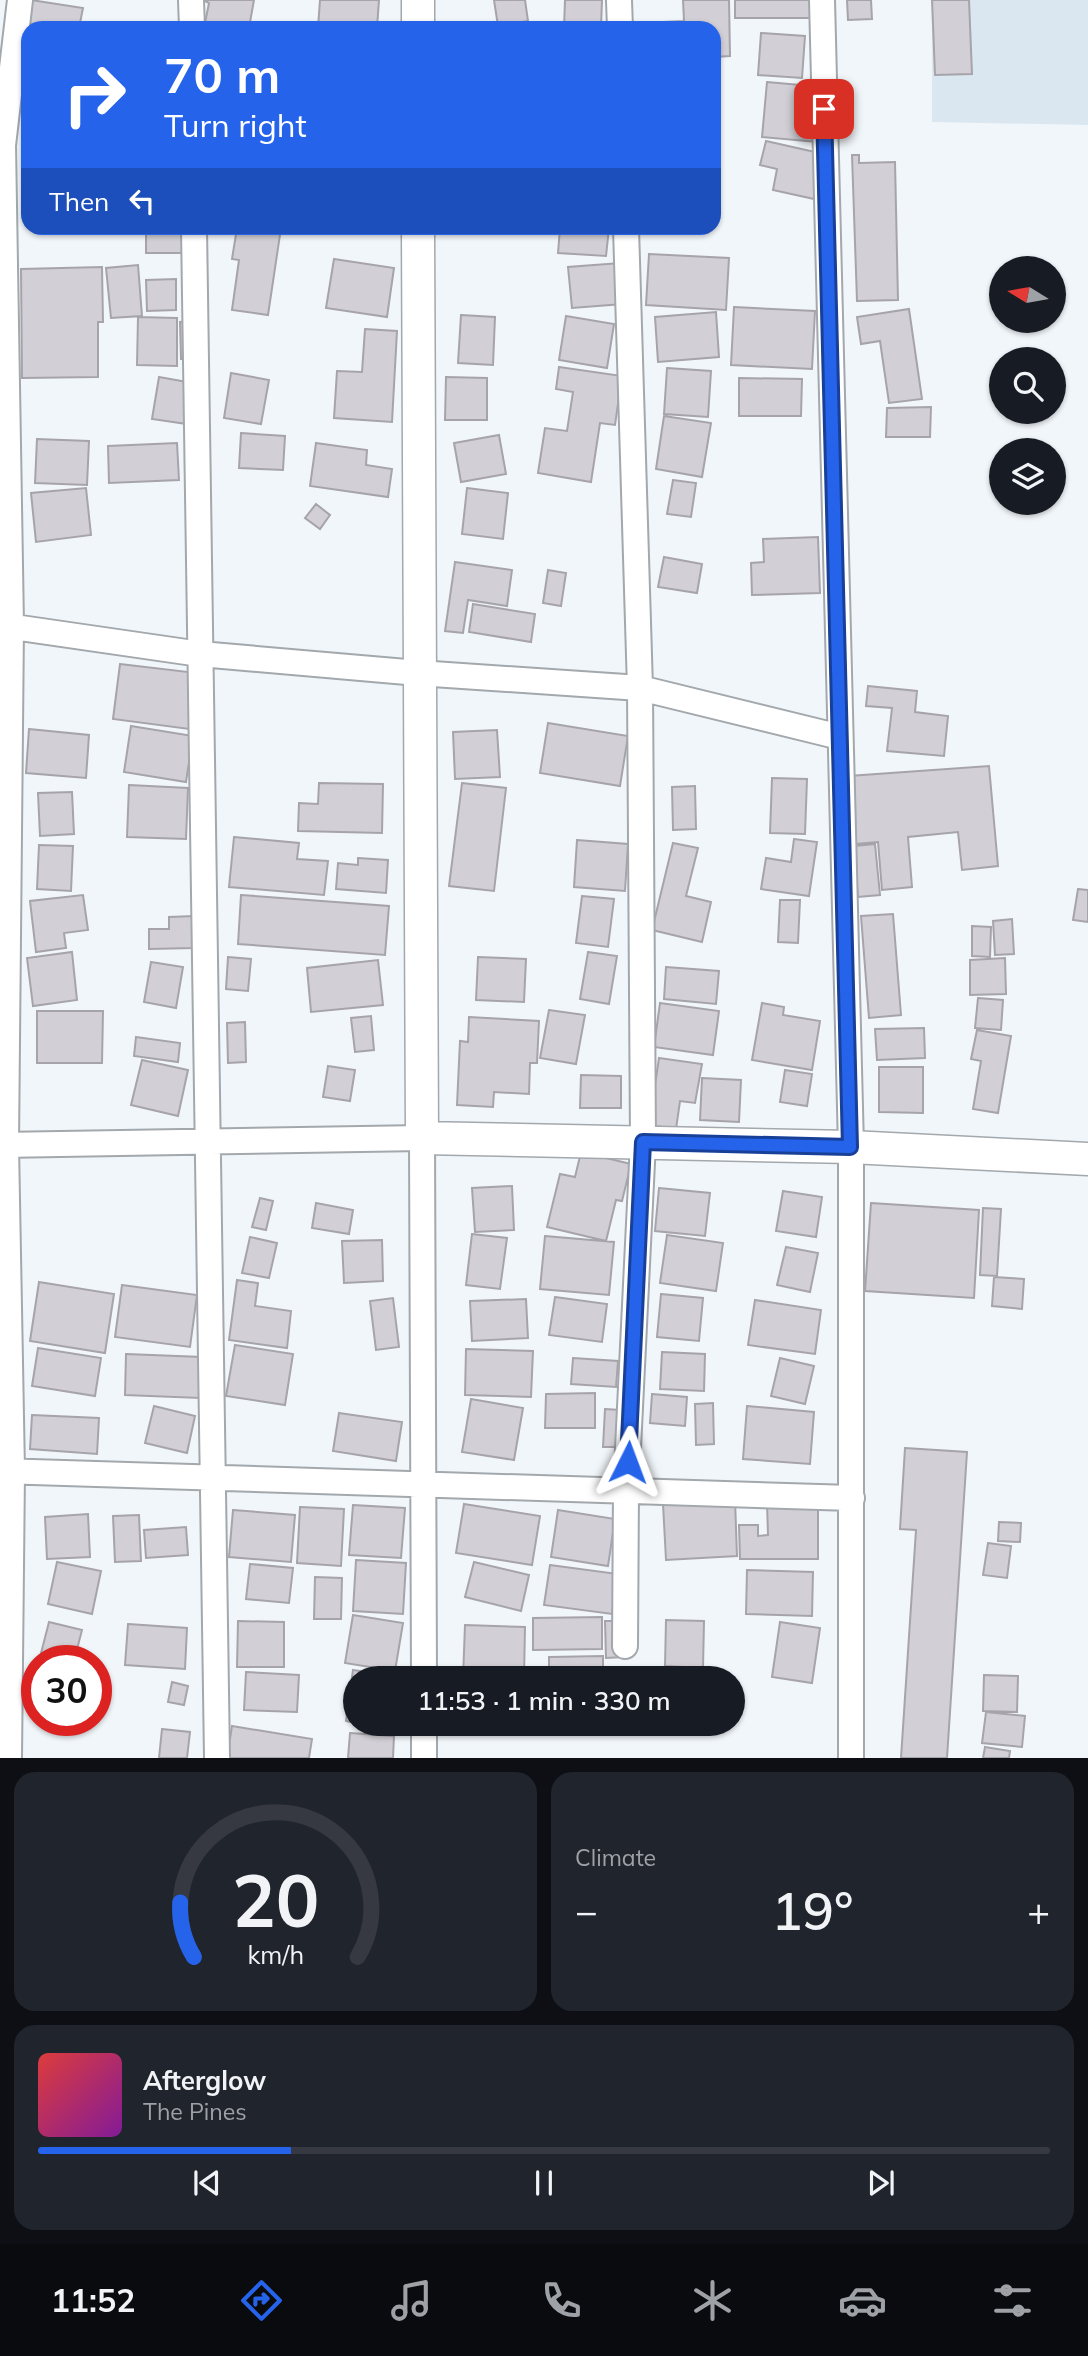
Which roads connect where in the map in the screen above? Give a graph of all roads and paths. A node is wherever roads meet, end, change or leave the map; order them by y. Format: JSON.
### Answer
{"nodes":[{"id":1,"x":20,"y":0,"type":"edge"},
{"id":2,"x":191,"y":0,"type":"edge"},
{"id":3,"x":418,"y":0,"type":"edge"},
{"id":4,"x":619,"y":0,"type":"edge"},
{"id":5,"x":822,"y":0,"type":"edge"},
{"id":6,"x":192,"y":21,"type":"edge"},
{"id":7,"x":418,"y":21,"type":"edge"},
{"id":8,"x":620,"y":21,"type":"edge"},
{"id":9,"x":194,"y":235,"type":"edge"},
{"id":10,"x":418,"y":235,"type":"edge"},
{"id":11,"x":626,"y":235,"type":"edge"},
{"id":12,"x":6,"y":625,"type":"edge"},
{"id":13,"x":200,"y":654,"type":"junction"},
{"id":14,"x":418,"y":673,"type":"junction"},
{"id":15,"x":640,"y":688,"type":"junction"},
{"id":16,"x":840,"y":737,"type":"junction"},
{"id":17,"x":422,"y":1138,"type":"junction"},
{"id":18,"x":207,"y":1141,"type":"junction"},
{"id":19,"x":643,"y":1142,"type":"junction"},
{"id":20,"x":3,"y":1145,"type":"edge"},
{"id":21,"x":850,"y":1147,"type":"junction"},
{"id":22,"x":1088,"y":1159,"type":"edge"},
{"id":23,"x":6,"y":1471,"type":"edge"},
{"id":24,"x":214,"y":1480,"type":"junction"},
{"id":25,"x":424,"y":1485,"type":"junction"},
{"id":26,"x":626,"y":1489,"type":"junction"},
{"id":27,"x":852,"y":1498,"type":"junction"},
{"id":28,"x":625,"y":1646,"type":"dead end"},
{"id":29,"x":424,"y":1666,"type":"edge"},
{"id":30,"x":424,"y":1736,"type":"edge"},
{"id":31,"x":9,"y":1758,"type":"edge"},
{"id":32,"x":217,"y":1758,"type":"edge"},
{"id":33,"x":424,"y":1758,"type":"edge"},
{"id":34,"x":851,"y":1758,"type":"edge"}],
"edges":[{"from":1,"to":12,"type":"street"},
{"from":2,"to":6,"type":"street"},
{"from":3,"to":7,"type":"street"},
{"from":4,"to":8,"type":"street"},
{"from":5,"to":16,"type":"street"},
{"from":9,"to":13,"type":"street"},
{"from":10,"to":14,"type":"street"},
{"from":11,"to":15,"type":"street"},
{"from":12,"to":13,"type":"street"},
{"from":12,"to":20,"type":"street"},
{"from":13,"to":14,"type":"street"},
{"from":13,"to":18,"type":"street"},
{"from":14,"to":15,"type":"street"},
{"from":14,"to":17,"type":"street"},
{"from":15,"to":16,"type":"street"},
{"from":15,"to":19,"type":"street"},
{"from":16,"to":21,"type":"street"},
{"from":17,"to":18,"type":"street"},
{"from":17,"to":19,"type":"street"},
{"from":17,"to":25,"type":"street"},
{"from":18,"to":20,"type":"street"},
{"from":18,"to":24,"type":"street"},
{"from":19,"to":21,"type":"street"},
{"from":19,"to":26,"type":"street"},
{"from":20,"to":23,"type":"street"},
{"from":21,"to":22,"type":"street"},
{"from":21,"to":27,"type":"street"},
{"from":23,"to":24,"type":"street"},
{"from":23,"to":31,"type":"street"},
{"from":24,"to":25,"type":"street"},
{"from":24,"to":32,"type":"street"},
{"from":25,"to":26,"type":"street"},
{"from":25,"to":29,"type":"street"},
{"from":26,"to":27,"type":"street"},
{"from":26,"to":28,"type":"street"},
{"from":27,"to":34,"type":"street"},
{"from":30,"to":33,"type":"street"}]}
